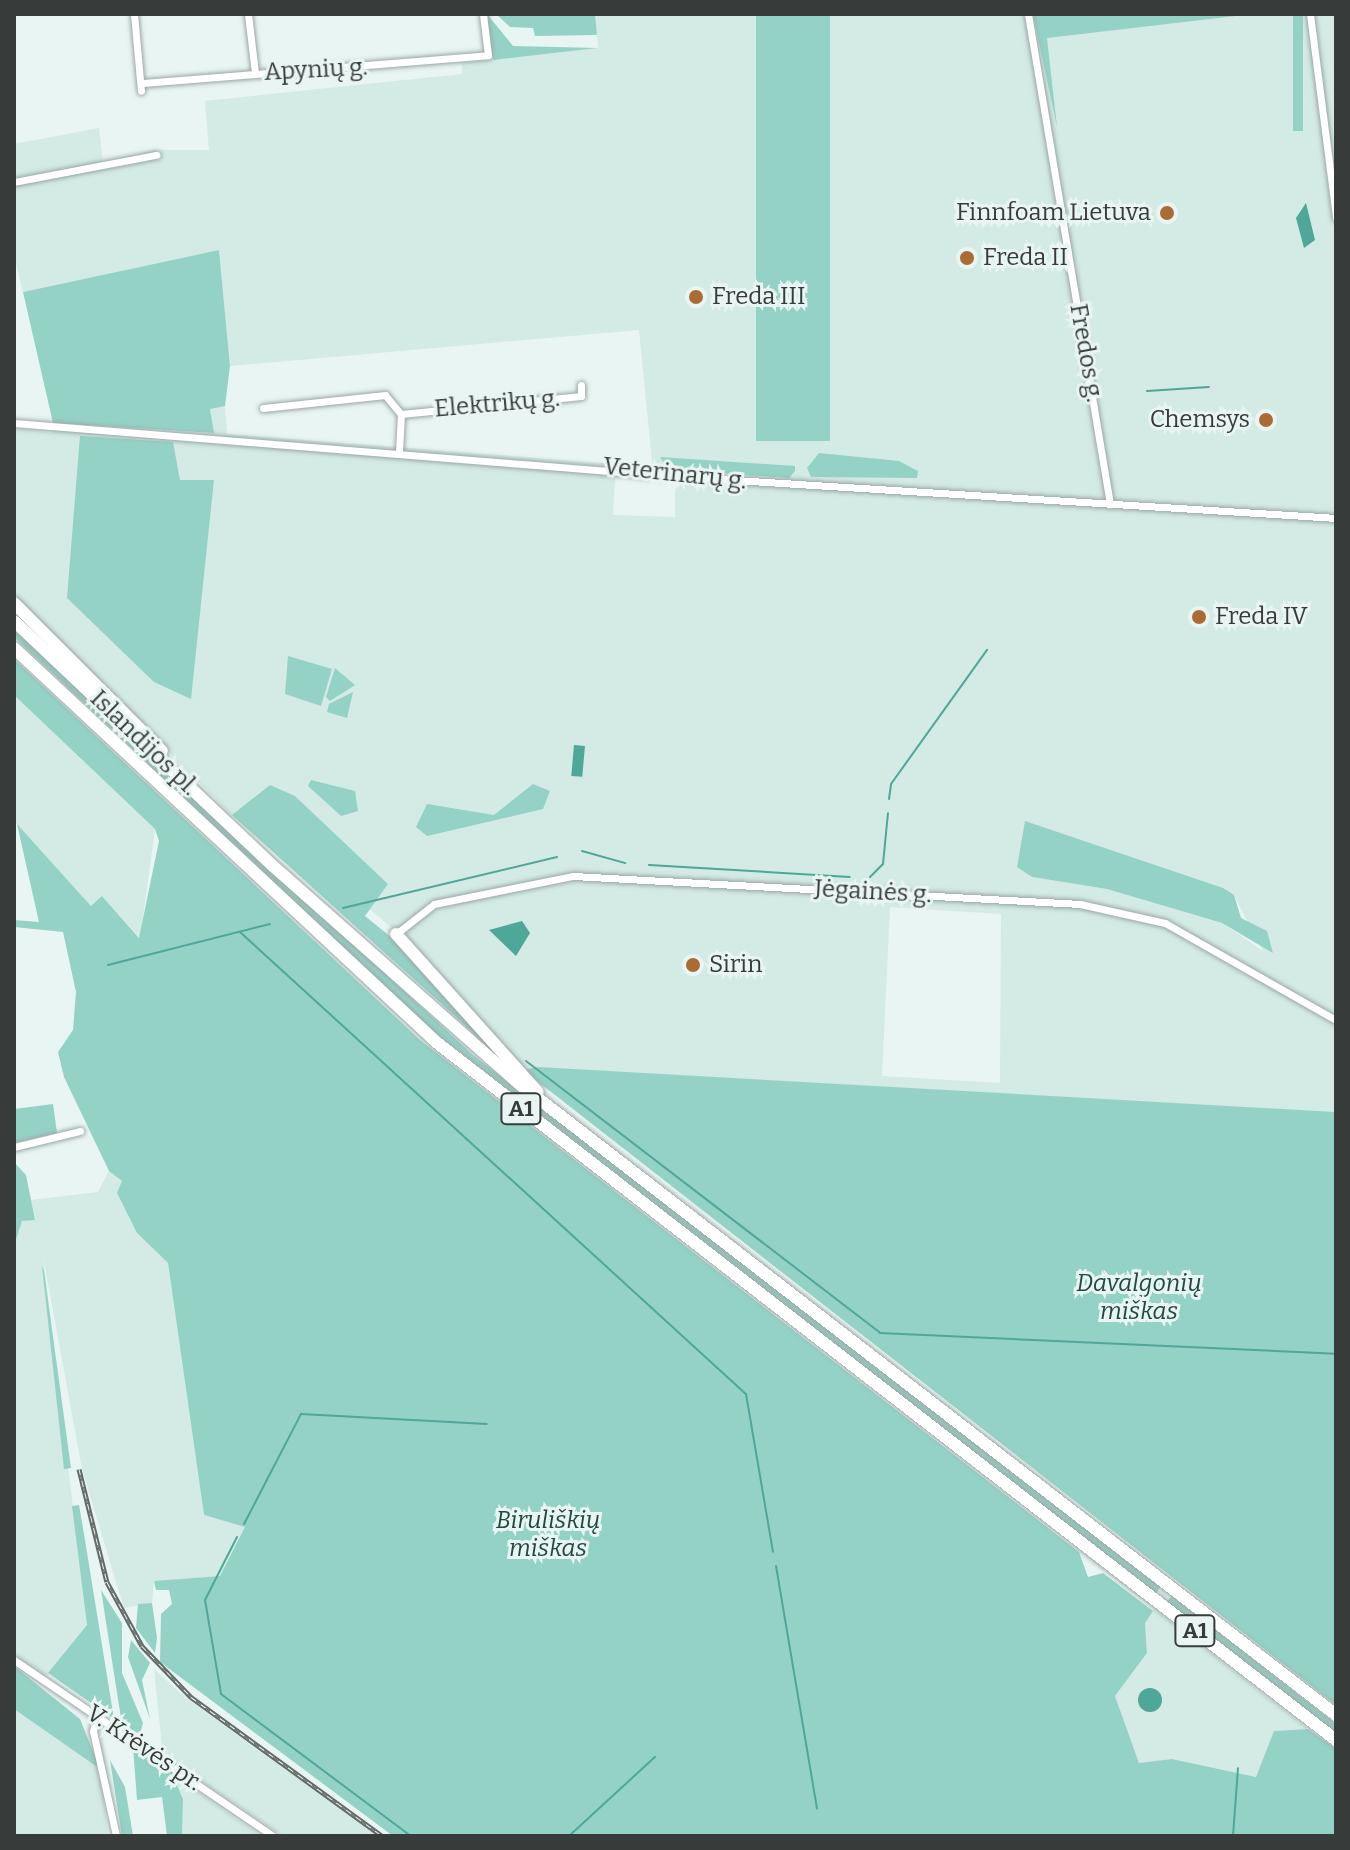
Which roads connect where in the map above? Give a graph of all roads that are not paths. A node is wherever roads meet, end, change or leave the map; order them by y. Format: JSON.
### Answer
{"nodes":[{"id":1,"x":134,"y":14,"type":"edge"},
{"id":2,"x":248,"y":14,"type":"edge"},
{"id":3,"x":483,"y":14,"type":"edge"},
{"id":4,"x":1028,"y":14,"type":"edge"},
{"id":5,"x":1310,"y":14,"type":"edge"},
{"id":6,"x":255,"y":73,"type":"junction"},
{"id":7,"x":156,"y":155,"type":"dead end"},
{"id":8,"x":14,"y":182,"type":"edge"},
{"id":9,"x":1336,"y":217,"type":"edge"},
{"id":10,"x":581,"y":385,"type":"dead end"},
{"id":11,"x":263,"y":408,"type":"dead end"},
{"id":12,"x":401,"y":414,"type":"junction"},
{"id":13,"x":14,"y":423,"type":"edge"},
{"id":14,"x":399,"y":452,"type":"junction"},
{"id":15,"x":1110,"y":504,"type":"junction"},
{"id":16,"x":1336,"y":518,"type":"edge"},
{"id":17,"x":14,"y":603,"type":"edge"},
{"id":18,"x":14,"y":621,"type":"edge"},
{"id":19,"x":14,"y":648,"type":"edge"},
{"id":20,"x":211,"y":807,"type":"junction"},
{"id":21,"x":396,"y":934,"type":"joint"},
{"id":22,"x":1336,"y":1020,"type":"edge"},
{"id":23,"x":556,"y":1113,"type":"junction"},
{"id":24,"x":80,"y":1131,"type":"dead end"},
{"id":25,"x":14,"y":1147,"type":"edge"},
{"id":26,"x":14,"y":1660,"type":"edge"},
{"id":27,"x":1336,"y":1715,"type":"edge"},
{"id":28,"x":97,"y":1716,"type":"junction"},
{"id":29,"x":1336,"y":1740,"type":"edge"},
{"id":30,"x":116,"y":1836,"type":"edge"},
{"id":31,"x":273,"y":1836,"type":"edge"}],
"edges":[{"from":1,"to":6,"type":"street","name":"Apynių g."},
{"from":2,"to":6,"type":"street"},
{"from":3,"to":6,"type":"street","name":"Apynių g."},
{"from":4,"to":15,"type":"street","name":"Fredos g."},
{"from":5,"to":9,"type":"street"},
{"from":7,"to":8,"type":"street"},
{"from":10,"to":12,"type":"street","name":"Elektrikų g."},
{"from":11,"to":12,"type":"street","name":"Elektrikų g."},
{"from":12,"to":14,"type":"street","name":"Elektrikų g."},
{"from":13,"to":14,"type":"street","name":"Veterinarų g."},
{"from":14,"to":15,"type":"street","name":"Veterinarų g."},
{"from":15,"to":16,"type":"street","name":"Veterinarų g."},
{"from":17,"to":20,"type":"highway"},
{"from":18,"to":20,"type":"highway","name":"Islandijos pl.","number":"A1"},
{"from":19,"to":29,"type":"highway","name":"Islandijos pl.","number":"A1"},
{"from":20,"to":23,"type":"highway","name":"Islandijos pl.","number":"A1"},
{"from":21,"to":22,"type":"street","name":"Jėgainės g."},
{"from":21,"to":23,"type":"highway"},
{"from":23,"to":27,"type":"highway","number":"A1"},
{"from":24,"to":25,"type":"street"},
{"from":26,"to":28,"type":"street","name":"V. Krėvės pr."},
{"from":28,"to":30,"type":"street"},
{"from":28,"to":31,"type":"street","name":"V. Krėvės pr."}]}
